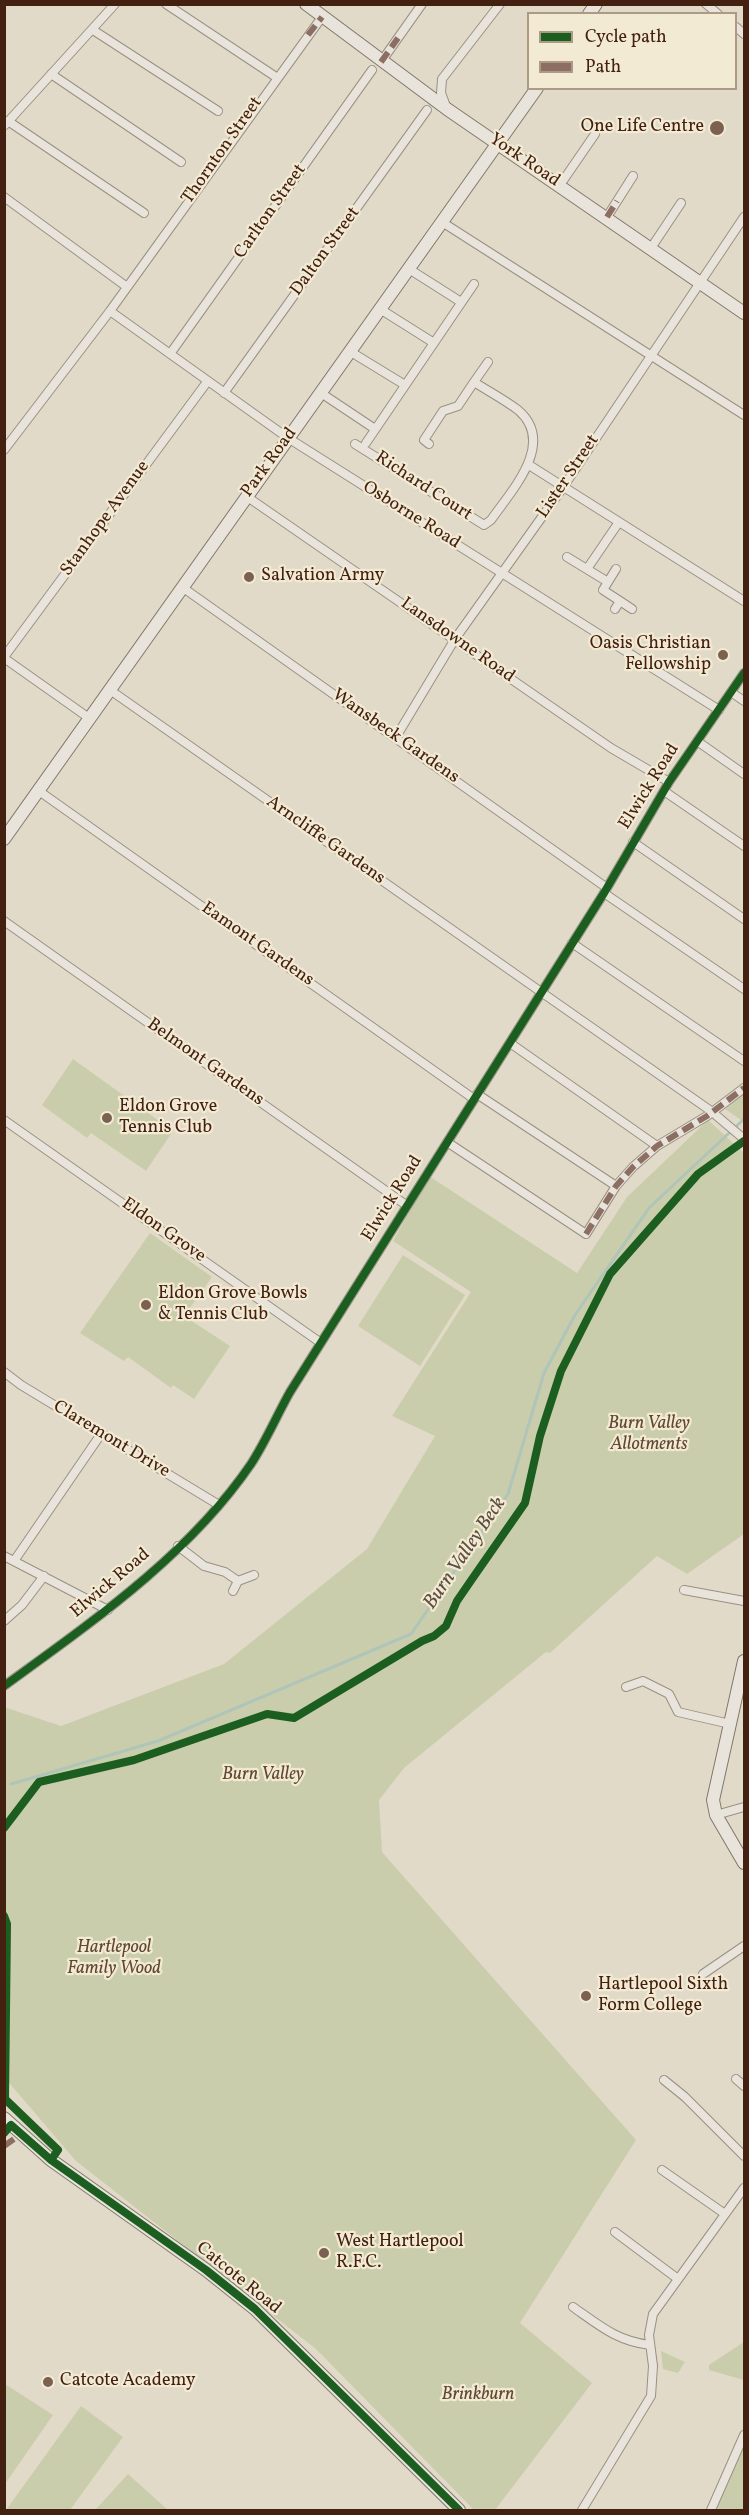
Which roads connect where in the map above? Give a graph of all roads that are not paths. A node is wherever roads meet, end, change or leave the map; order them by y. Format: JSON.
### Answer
{"nodes":[{"id":1,"x":115,"y":4,"type":"edge"},
{"id":2,"x":166,"y":4,"type":"edge"},
{"id":3,"x":306,"y":4,"type":"edge"},
{"id":4,"x":422,"y":4,"type":"edge"},
{"id":5,"x":500,"y":4,"type":"edge"},
{"id":6,"x":322,"y":17,"type":"junction"},
{"id":7,"x":93,"y":30,"type":"junction"},
{"id":8,"x":376,"y":66,"type":"junction"},
{"id":9,"x":51,"y":74,"type":"junction"},
{"id":10,"x":276,"y":77,"type":"junction"},
{"id":11,"x":536,"y":90,"type":"edge"},
{"id":12,"x":447,"y":109,"type":"junction"},
{"id":13,"x":427,"y":110,"type":"dead end"},
{"id":14,"x":218,"y":111,"type":"dead end"},
{"id":15,"x":6,"y":123,"type":"edge"},
{"id":16,"x":595,"y":134,"type":"dead end"},
{"id":17,"x":498,"y":143,"type":"junction"},
{"id":18,"x":181,"y":162,"type":"dead end"},
{"id":19,"x":633,"y":176,"type":"dead end"},
{"id":20,"x":560,"y":185,"type":"junction"},
{"id":21,"x":4,"y":197,"type":"edge"},
{"id":22,"x":681,"y":203,"type":"dead end"},
{"id":23,"x":144,"y":213,"type":"dead end"},
{"id":24,"x":607,"y":217,"type":"junction"},
{"id":25,"x":744,"y":219,"type":"edge"},
{"id":26,"x":442,"y":222,"type":"junction"},
{"id":27,"x":651,"y":248,"type":"junction"},
{"id":28,"x":410,"y":268,"type":"junction"},
{"id":29,"x":700,"y":283,"type":"junction"},
{"id":30,"x":474,"y":284,"type":"dead end"},
{"id":31,"x":127,"y":286,"type":"junction"},
{"id":32,"x":461,"y":302,"type":"junction"},
{"id":33,"x":380,"y":309,"type":"junction"},
{"id":34,"x":110,"y":311,"type":"junction"},
{"id":35,"x":744,"y":313,"type":"edge"},
{"id":36,"x":434,"y":343,"type":"junction"},
{"id":37,"x":351,"y":352,"type":"junction"},
{"id":38,"x":170,"y":354,"type":"junction"},
{"id":39,"x":651,"y":355,"type":"junction"},
{"id":40,"x":488,"y":362,"type":"dead end"},
{"id":41,"x":207,"y":382,"type":"junction"},
{"id":42,"x":474,"y":382,"type":"junction"},
{"id":43,"x":405,"y":385,"type":"junction"},
{"id":44,"x":224,"y":393,"type":"junction"},
{"id":45,"x":321,"y":393,"type":"junction"},
{"id":46,"x":744,"y":415,"type":"edge"},
{"id":47,"x":375,"y":429,"type":"junction"},
{"id":48,"x":288,"y":438,"type":"junction"},
{"id":49,"x":366,"y":443,"type":"dead end"},
{"id":50,"x":355,"y":444,"type":"dead end"},
{"id":51,"x":429,"y":444,"type":"dead end"},
{"id":52,"x":4,"y":450,"type":"edge"},
{"id":53,"x":529,"y":465,"type":"junction"},
{"id":54,"x":564,"y":486,"type":"junction"},
{"id":55,"x":246,"y":496,"type":"junction"},
{"id":56,"x":619,"y":522,"type":"junction"},
{"id":57,"x":567,"y":557,"type":"dead end"},
{"id":58,"x":587,"y":569,"type":"junction"},
{"id":59,"x":616,"y":569,"type":"dead end"},
{"id":60,"x":501,"y":574,"type":"junction"},
{"id":61,"x":608,"y":582,"type":"junction"},
{"id":62,"x":182,"y":587,"type":"junction"},
{"id":63,"x":744,"y":601,"type":"edge"},
{"id":64,"x":632,"y":609,"type":"dead end"},
{"id":65,"x":455,"y":639,"type":"junction"},
{"id":66,"x":4,"y":658,"type":"edge"},
{"id":67,"x":744,"y":674,"type":"edge"},
{"id":68,"x":110,"y":690,"type":"junction"},
{"id":69,"x":731,"y":692,"type":"junction"},
{"id":70,"x":744,"y":701,"type":"edge"},
{"id":71,"x":719,"y":710,"type":"junction"},
{"id":72,"x":89,"y":718,"type":"junction"},
{"id":73,"x":396,"y":737,"type":"junction"},
{"id":74,"x":697,"y":741,"type":"junction"},
{"id":75,"x":744,"y":774,"type":"edge"},
{"id":76,"x":669,"y":782,"type":"junction"},
{"id":77,"x":664,"y":790,"type":"junction"},
{"id":78,"x":39,"y":791,"type":"junction"},
{"id":79,"x":4,"y":839,"type":"edge"},
{"id":80,"x":633,"y":842,"type":"junction"},
{"id":81,"x":744,"y":846,"type":"edge"},
{"id":82,"x":605,"y":890,"type":"junction"},
{"id":83,"x":744,"y":919,"type":"edge"},
{"id":84,"x":4,"y":921,"type":"edge"},
{"id":85,"x":572,"y":942,"type":"junction"},
{"id":86,"x":744,"y":989,"type":"edge"},
{"id":87,"x":540,"y":993,"type":"junction"},
{"id":88,"x":510,"y":1043,"type":"junction"},
{"id":89,"x":744,"y":1061,"type":"edge"},
{"id":90,"x":744,"y":1088,"type":"edge"},
{"id":91,"x":476,"y":1096,"type":"junction"},
{"id":92,"x":711,"y":1111,"type":"junction"},
{"id":93,"x":4,"y":1120,"type":"edge"},
{"id":94,"x":743,"y":1138,"type":"edge"},
{"id":95,"x":447,"y":1142,"type":"junction"},
{"id":96,"x":657,"y":1146,"type":"junction"},
{"id":97,"x":616,"y":1186,"type":"junction"},
{"id":98,"x":406,"y":1205,"type":"junction"},
{"id":99,"x":321,"y":1342,"type":"junction"},
{"id":100,"x":4,"y":1372,"type":"edge"},
{"id":101,"x":101,"y":1434,"type":"junction"},
{"id":102,"x":219,"y":1505,"type":"junction"},
{"id":103,"x":178,"y":1546,"type":"junction"},
{"id":104,"x":4,"y":1556,"type":"edge"},
{"id":105,"x":14,"y":1561,"type":"junction"},
{"id":106,"x":255,"y":1575,"type":"dead end"},
{"id":107,"x":44,"y":1576,"type":"junction"},
{"id":108,"x":238,"y":1581,"type":"junction"},
{"id":109,"x":684,"y":1590,"type":"dead end"},
{"id":110,"x":233,"y":1591,"type":"dead end"},
{"id":111,"x":744,"y":1601,"type":"edge"},
{"id":112,"x":108,"y":1610,"type":"junction"},
{"id":113,"x":4,"y":1621,"type":"edge"},
{"id":114,"x":744,"y":1661,"type":"edge"},
{"id":115,"x":4,"y":1686,"type":"edge"},
{"id":116,"x":626,"y":1687,"type":"dead end"},
{"id":117,"x":730,"y":1724,"type":"junction"},
{"id":118,"x":744,"y":1807,"type":"edge"},
{"id":119,"x":716,"y":1815,"type":"junction"},
{"id":120,"x":744,"y":1863,"type":"edge"},
{"id":121,"x":744,"y":1946,"type":"edge"},
{"id":122,"x":703,"y":1974,"type":"dead end"},
{"id":123,"x":736,"y":2079,"type":"dead end"},
{"id":124,"x":664,"y":2080,"type":"dead end"},
{"id":125,"x":744,"y":2085,"type":"edge"},
{"id":126,"x":6,"y":2125,"type":"edge"},
{"id":127,"x":744,"y":2156,"type":"edge"},
{"id":128,"x":662,"y":2170,"type":"dead end"},
{"id":129,"x":744,"y":2188,"type":"edge"},
{"id":130,"x":725,"y":2214,"type":"junction"},
{"id":131,"x":615,"y":2232,"type":"dead end"},
{"id":132,"x":678,"y":2279,"type":"junction"},
{"id":133,"x":573,"y":2307,"type":"dead end"},
{"id":134,"x":650,"y":2345,"type":"junction"},
{"id":135,"x":744,"y":2434,"type":"edge"},
{"id":136,"x":586,"y":2509,"type":"edge"},
{"id":137,"x":459,"y":2511,"type":"edge"},
{"id":138,"x":711,"y":2511,"type":"edge"}],
"edges":[{"from":1,"to":7,"type":"street"},
{"from":2,"to":10,"type":"street"},
{"from":3,"to":6,"type":"street","name":"York Road"},
{"from":4,"to":8,"type":"street","name":"Carlton Street"},
{"from":5,"to":12,"type":"street"},
{"from":6,"to":8,"type":"street","name":"York Road"},
{"from":6,"to":10,"type":"street","name":"Thornton Street"},
{"from":7,"to":9,"type":"street"},
{"from":7,"to":14,"type":"street"},
{"from":8,"to":12,"type":"street","name":"York Road"},
{"from":8,"to":38,"type":"street","name":"Carlton Street"},
{"from":9,"to":15,"type":"street"},
{"from":9,"to":18,"type":"street"},
{"from":10,"to":31,"type":"street","name":"Thornton Street"},
{"from":11,"to":17,"type":"street","name":"Park Road"},
{"from":12,"to":17,"type":"street","name":"York Road"},
{"from":13,"to":44,"type":"street","name":"Dalton Street"},
{"from":15,"to":23,"type":"street"},
{"from":16,"to":20,"type":"street"},
{"from":17,"to":20,"type":"street","name":"York Road"},
{"from":17,"to":26,"type":"street","name":"Park Road"},
{"from":19,"to":24,"type":"street"},
{"from":20,"to":24,"type":"street","name":"York Road"},
{"from":21,"to":31,"type":"street"},
{"from":22,"to":27,"type":"street"},
{"from":24,"to":27,"type":"street","name":"York Road"},
{"from":25,"to":29,"type":"street","name":"Lister Street"},
{"from":26,"to":28,"type":"street","name":"Park Road"},
{"from":26,"to":39,"type":"street"},
{"from":27,"to":29,"type":"street","name":"York Road"},
{"from":28,"to":32,"type":"street"},
{"from":28,"to":33,"type":"street","name":"Park Road"},
{"from":29,"to":35,"type":"street","name":"York Road"},
{"from":29,"to":39,"type":"street","name":"Lister Street"},
{"from":30,"to":32,"type":"street"},
{"from":31,"to":34,"type":"street","name":"Thornton Street"},
{"from":32,"to":36,"type":"street"},
{"from":33,"to":36,"type":"street"},
{"from":33,"to":37,"type":"street","name":"Park Road"},
{"from":34,"to":38,"type":"street","name":"Osborne Road"},
{"from":34,"to":52,"type":"street","name":"Thornton Street"},
{"from":36,"to":43,"type":"street"},
{"from":37,"to":43,"type":"street"},
{"from":37,"to":45,"type":"street","name":"Park Road"},
{"from":38,"to":41,"type":"street","name":"Osborne Road"},
{"from":39,"to":46,"type":"street"},
{"from":39,"to":54,"type":"street","name":"Lister Street"},
{"from":40,"to":42,"type":"street"},
{"from":41,"to":44,"type":"street","name":"Osborne Road"},
{"from":41,"to":66,"type":"street","name":"Stanhope Avenue"},
{"from":42,"to":51,"type":"street"},
{"from":42,"to":53,"type":"street","name":"Richard Court"},
{"from":43,"to":47,"type":"street"},
{"from":44,"to":48,"type":"street","name":"Osborne Road"},
{"from":45,"to":47,"type":"street"},
{"from":45,"to":48,"type":"street","name":"Park Road"},
{"from":47,"to":49,"type":"street"},
{"from":48,"to":55,"type":"street","name":"Park Road"},
{"from":48,"to":60,"type":"street","name":"Osborne Road"},
{"from":50,"to":53,"type":"street","name":"Richard Court"},
{"from":53,"to":54,"type":"street"},
{"from":54,"to":56,"type":"street"},
{"from":54,"to":60,"type":"street","name":"Lister Street"},
{"from":55,"to":62,"type":"street","name":"Park Road"},
{"from":55,"to":65,"type":"street","name":"Lansdowne Road"},
{"from":56,"to":58,"type":"street"},
{"from":56,"to":63,"type":"street"},
{"from":57,"to":58,"type":"street"},
{"from":58,"to":61,"type":"street"},
{"from":59,"to":61,"type":"street"},
{"from":60,"to":65,"type":"street","name":"Lister Street"},
{"from":60,"to":71,"type":"street","name":"Osborne Road"},
{"from":61,"to":64,"type":"street"},
{"from":62,"to":68,"type":"street","name":"Park Road"},
{"from":62,"to":73,"type":"street","name":"Wansbeck Gardens"},
{"from":65,"to":73,"type":"street","name":"Lister Street"},
{"from":65,"to":76,"type":"street","name":"Lansdowne Road"},
{"from":66,"to":72,"type":"street"},
{"from":67,"to":69,"type":"street","name":"Elwick Road"},
{"from":68,"to":72,"type":"street","name":"Park Road"},
{"from":68,"to":87,"type":"street","name":"Arncliffe Gardens"},
{"from":69,"to":70,"type":"street"},
{"from":69,"to":71,"type":"street","name":"Elwick Road"},
{"from":71,"to":74,"type":"street","name":"Elwick Road"},
{"from":72,"to":78,"type":"street","name":"Park Road"},
{"from":73,"to":82,"type":"street","name":"Wansbeck Gardens"},
{"from":74,"to":75,"type":"street"},
{"from":74,"to":76,"type":"street","name":"Elwick Road"},
{"from":76,"to":77,"type":"street","name":"Elwick Road"},
{"from":77,"to":80,"type":"street","name":"Elwick Road"},
{"from":77,"to":81,"type":"street"},
{"from":78,"to":79,"type":"street","name":"Park Road"},
{"from":78,"to":91,"type":"street","name":"Eamont Gardens"},
{"from":80,"to":82,"type":"street","name":"Elwick Road"},
{"from":80,"to":83,"type":"street"},
{"from":82,"to":85,"type":"street","name":"Elwick Road"},
{"from":82,"to":86,"type":"street","name":"Wansbeck Gardens"},
{"from":84,"to":98,"type":"street","name":"Belmont Gardens"},
{"from":85,"to":87,"type":"street","name":"Elwick Road"},
{"from":85,"to":89,"type":"street"},
{"from":87,"to":88,"type":"street","name":"Elwick Road"},
{"from":87,"to":92,"type":"street","name":"Arncliffe Gardens"},
{"from":88,"to":91,"type":"street","name":"Elwick Road"},
{"from":88,"to":96,"type":"street"},
{"from":90,"to":92,"type":"street"},
{"from":91,"to":95,"type":"street","name":"Elwick Road"},
{"from":91,"to":97,"type":"street","name":"Eamont Gardens"},
{"from":92,"to":94,"type":"street","name":"Arncliffe Gardens"},
{"from":92,"to":96,"type":"street"},
{"from":93,"to":99,"type":"street","name":"Eldon Grove"},
{"from":95,"to":97,"type":"street"},
{"from":95,"to":98,"type":"street","name":"Elwick Road"},
{"from":96,"to":97,"type":"street"},
{"from":98,"to":99,"type":"street","name":"Elwick Road"},
{"from":99,"to":102,"type":"street","name":"Elwick Road"},
{"from":100,"to":101,"type":"street","name":"Claremont Drive"},
{"from":101,"to":102,"type":"street","name":"Claremont Drive"},
{"from":101,"to":105,"type":"street"},
{"from":102,"to":103,"type":"street","name":"Elwick Road"},
{"from":103,"to":108,"type":"street"},
{"from":103,"to":112,"type":"street","name":"Elwick Road"},
{"from":104,"to":105,"type":"street"},
{"from":105,"to":107,"type":"street"},
{"from":106,"to":108,"type":"street"},
{"from":107,"to":112,"type":"street"},
{"from":107,"to":113,"type":"street"},
{"from":108,"to":110,"type":"street"},
{"from":109,"to":111,"type":"street"},
{"from":112,"to":115,"type":"street","name":"Elwick Road"},
{"from":114,"to":117,"type":"street"},
{"from":116,"to":117,"type":"street"},
{"from":117,"to":119,"type":"street"},
{"from":118,"to":119,"type":"street"},
{"from":119,"to":120,"type":"street"},
{"from":121,"to":122,"type":"street"},
{"from":123,"to":125,"type":"street"},
{"from":124,"to":127,"type":"street"},
{"from":126,"to":137,"type":"street","name":"Catcote Road"},
{"from":128,"to":130,"type":"street"},
{"from":129,"to":130,"type":"street"},
{"from":130,"to":132,"type":"street"},
{"from":131,"to":132,"type":"street"},
{"from":132,"to":134,"type":"street"},
{"from":133,"to":134,"type":"street"},
{"from":134,"to":136,"type":"street"},
{"from":135,"to":138,"type":"street"}]}
